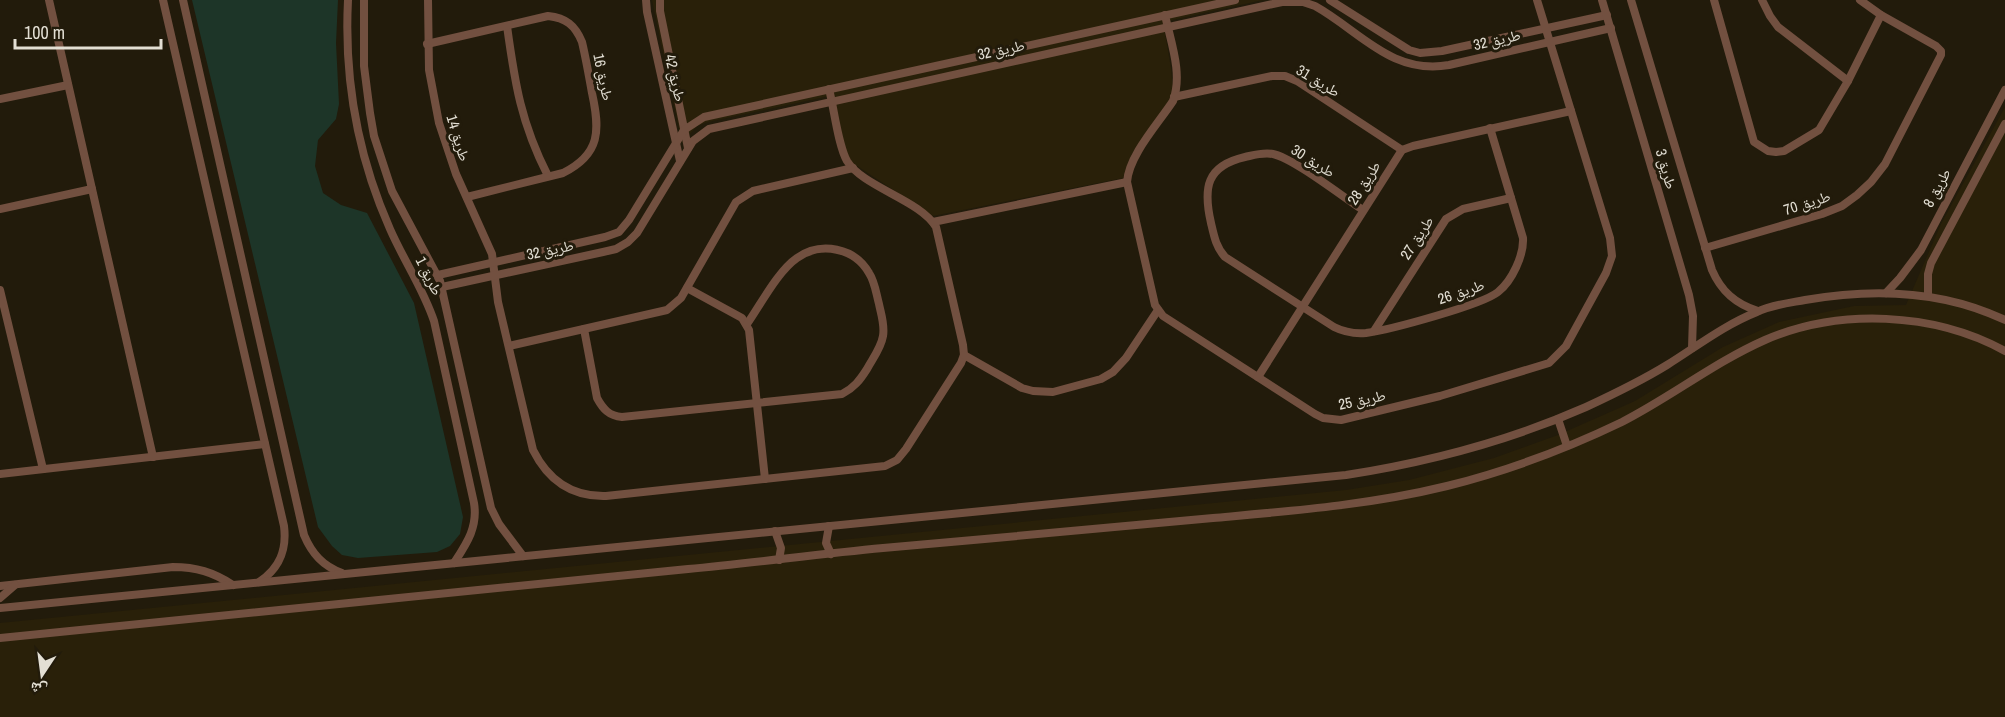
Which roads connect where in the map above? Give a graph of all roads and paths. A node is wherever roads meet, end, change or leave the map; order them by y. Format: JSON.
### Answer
{"nodes":[{"id":1,"x":49,"y":0,"type":"edge"},
{"id":2,"x":163,"y":0,"type":"edge"},
{"id":3,"x":183,"y":0,"type":"edge"},
{"id":4,"x":348,"y":0,"type":"edge"},
{"id":5,"x":364,"y":0,"type":"edge"},
{"id":6,"x":428,"y":0,"type":"edge"},
{"id":7,"x":646,"y":0,"type":"edge"},
{"id":8,"x":660,"y":0,"type":"edge"},
{"id":9,"x":1235,"y":0,"type":"edge"},
{"id":10,"x":1320,"y":0,"type":"edge"},
{"id":11,"x":1330,"y":0,"type":"edge"},
{"id":12,"x":1538,"y":0,"type":"edge"},
{"id":13,"x":1602,"y":0,"type":"edge"},
{"id":14,"x":1631,"y":0,"type":"edge"},
{"id":15,"x":1714,"y":0,"type":"edge"},
{"id":16,"x":1762,"y":0,"type":"edge"},
{"id":17,"x":1860,"y":0,"type":"edge"},
{"id":18,"x":1308,"y":2,"type":"edge"},
{"id":19,"x":1322,"y":10,"type":"junction"},
{"id":20,"x":1166,"y":15,"type":"junction"},
{"id":21,"x":1607,"y":15,"type":"junction"},
{"id":22,"x":1881,"y":15,"type":"junction"},
{"id":23,"x":507,"y":26,"type":"junction"},
{"id":24,"x":1168,"y":27,"type":"junction"},
{"id":25,"x":1611,"y":28,"type":"junction"},
{"id":26,"x":1546,"y":29,"type":"junction"},
{"id":27,"x":1550,"y":42,"type":"junction"},
{"id":28,"x":427,"y":44,"type":"junction"},
{"id":29,"x":1848,"y":81,"type":"junction"},
{"id":30,"x":68,"y":85,"type":"junction"},
{"id":31,"x":829,"y":89,"type":"junction"},
{"id":32,"x":2005,"y":90,"type":"edge"},
{"id":33,"x":1174,"y":98,"type":"junction"},
{"id":34,"x":0,"y":99,"type":"edge"},
{"id":35,"x":832,"y":102,"type":"junction"},
{"id":36,"x":1571,"y":111,"type":"junction"},
{"id":37,"x":2005,"y":124,"type":"edge"},
{"id":38,"x":1490,"y":128,"type":"junction"},
{"id":39,"x":684,"y":130,"type":"junction"},
{"id":40,"x":676,"y":142,"type":"junction"},
{"id":41,"x":688,"y":148,"type":"junction"},
{"id":42,"x":1402,"y":150,"type":"junction"},
{"id":43,"x":680,"y":162,"type":"junction"},
{"id":44,"x":853,"y":168,"type":"junction"},
{"id":45,"x":548,"y":177,"type":"junction"},
{"id":46,"x":1127,"y":182,"type":"junction"},
{"id":47,"x":92,"y":189,"type":"junction"},
{"id":48,"x":467,"y":196,"type":"junction"},
{"id":49,"x":1511,"y":198,"type":"junction"},
{"id":50,"x":0,"y":209,"type":"edge"},
{"id":51,"x":1363,"y":210,"type":"junction"},
{"id":52,"x":933,"y":222,"type":"junction"},
{"id":53,"x":1705,"y":248,"type":"junction"},
{"id":54,"x":494,"y":262,"type":"junction"},
{"id":55,"x":438,"y":275,"type":"junction"},
{"id":56,"x":495,"y":276,"type":"junction"},
{"id":57,"x":442,"y":287,"type":"junction"},
{"id":58,"x":687,"y":288,"type":"junction"},
{"id":59,"x":0,"y":290,"type":"edge"},
{"id":60,"x":1886,"y":293,"type":"junction"},
{"id":61,"x":1928,"y":296,"type":"junction"},
{"id":62,"x":1302,"y":307,"type":"junction"},
{"id":63,"x":1158,"y":310,"type":"junction"},
{"id":64,"x":1758,"y":311,"type":"junction"},
{"id":65,"x":3,"y":316,"type":"edge"},
{"id":66,"x":2005,"y":320,"type":"edge"},
{"id":67,"x":747,"y":324,"type":"junction"},
{"id":68,"x":584,"y":329,"type":"junction"},
{"id":69,"x":1374,"y":331,"type":"junction"},
{"id":70,"x":509,"y":346,"type":"junction"},
{"id":71,"x":1692,"y":348,"type":"junction"},
{"id":72,"x":2005,"y":351,"type":"edge"},
{"id":73,"x":964,"y":355,"type":"junction"},
{"id":74,"x":1258,"y":377,"type":"junction"},
{"id":75,"x":757,"y":404,"type":"junction"},
{"id":76,"x":1558,"y":419,"type":"junction"},
{"id":77,"x":265,"y":444,"type":"junction"},
{"id":78,"x":1567,"y":446,"type":"junction"},
{"id":79,"x":153,"y":457,"type":"junction"},
{"id":80,"x":42,"y":470,"type":"junction"},
{"id":81,"x":0,"y":474,"type":"edge"},
{"id":82,"x":765,"y":479,"type":"junction"},
{"id":83,"x":829,"y":526,"type":"junction"},
{"id":84,"x":775,"y":531,"type":"junction"},
{"id":85,"x":831,"y":554,"type":"junction"},
{"id":86,"x":523,"y":556,"type":"junction"},
{"id":87,"x":779,"y":560,"type":"junction"},
{"id":88,"x":454,"y":563,"type":"junction"},
{"id":89,"x":343,"y":573,"type":"junction"},
{"id":90,"x":258,"y":583,"type":"junction"},
{"id":91,"x":15,"y":585,"type":"junction"},
{"id":92,"x":233,"y":585,"type":"junction"},
{"id":93,"x":0,"y":586,"type":"edge"},
{"id":94,"x":0,"y":598,"type":"edge"},
{"id":95,"x":0,"y":608,"type":"edge"},
{"id":96,"x":0,"y":638,"type":"edge"}],
"edges":[{"from":1,"to":30,"type":"street"},
{"from":2,"to":77,"type":"street"},
{"from":3,"to":89,"type":"street"},
{"from":4,"to":88,"type":"street","name":"طريق 1"},
{"from":5,"to":55,"type":"street","name":"طريق 1"},
{"from":6,"to":28,"type":"street","name":"طريق 14"},
{"from":7,"to":40,"type":"street","name":"طريق 42"},
{"from":8,"to":39,"type":"street","name":"طريق 42"},
{"from":9,"to":20,"type":"street","name":"طريق 32"},
{"from":10,"to":19,"type":"street"},
{"from":11,"to":26,"type":"street","name":"طريق 32"},
{"from":12,"to":26,"type":"street"},
{"from":13,"to":21,"type":"street","name":"طريق 3"},
{"from":14,"to":53,"type":"street","name":"طريق 3"},
{"from":15,"to":29,"type":"street"},
{"from":16,"to":29,"type":"street"},
{"from":17,"to":22,"type":"street"},
{"from":18,"to":19,"type":"street","name":"طريق 32"},
{"from":18,"to":24,"type":"street","name":"طريق 32"},
{"from":19,"to":27,"type":"street","name":"طريق 32"},
{"from":20,"to":24,"type":"street"},
{"from":20,"to":31,"type":"street","name":"طريق 32"},
{"from":21,"to":25,"type":"street","name":"طريق 3"},
{"from":21,"to":26,"type":"street","name":"طريق 32"},
{"from":22,"to":29,"type":"street"},
{"from":22,"to":53,"type":"street","name":"طريق 70"},
{"from":23,"to":28,"type":"street","name":"طريق 16"},
{"from":23,"to":45,"type":"street"},
{"from":23,"to":45,"type":"street","name":"طريق 16"},
{"from":24,"to":33,"type":"street"},
{"from":24,"to":35,"type":"street","name":"طريق 32"},
{"from":25,"to":27,"type":"street","name":"طريق 32"},
{"from":25,"to":71,"type":"street","name":"طريق 3"},
{"from":26,"to":27,"type":"street","name":"طريق 25"},
{"from":27,"to":36,"type":"street","name":"طريق 25"},
{"from":28,"to":48,"type":"street","name":"طريق 14"},
{"from":30,"to":34,"type":"street"},
{"from":30,"to":47,"type":"street"},
{"from":31,"to":35,"type":"street"},
{"from":31,"to":39,"type":"street","name":"طريق 32"},
{"from":32,"to":60,"type":"street","name":"طريق 8"},
{"from":33,"to":42,"type":"street","name":"طريق 31"},
{"from":33,"to":46,"type":"street"},
{"from":35,"to":41,"type":"street","name":"طريق 32"},
{"from":35,"to":44,"type":"street"},
{"from":36,"to":38,"type":"street"},
{"from":36,"to":74,"type":"street","name":"طريق 25"},
{"from":37,"to":61,"type":"street","name":"طريق 8"},
{"from":38,"to":42,"type":"street"},
{"from":38,"to":49,"type":"street","name":"طريق 26"},
{"from":39,"to":40,"type":"street","name":"طريق 32"},
{"from":39,"to":41,"type":"street","name":"طريق 42"},
{"from":40,"to":43,"type":"street","name":"طريق 42"},
{"from":40,"to":54,"type":"street","name":"طريق 32"},
{"from":41,"to":43,"type":"street","name":"طريق 32"},
{"from":42,"to":51,"type":"street","name":"طريق 28"},
{"from":43,"to":56,"type":"street","name":"طريق 32"},
{"from":44,"to":52,"type":"street"},
{"from":44,"to":58,"type":"street"},
{"from":45,"to":48,"type":"street","name":"طريق 16"},
{"from":46,"to":52,"type":"street"},
{"from":46,"to":63,"type":"street"},
{"from":47,"to":50,"type":"street"},
{"from":47,"to":79,"type":"street"},
{"from":48,"to":54,"type":"street","name":"طريق 14"},
{"from":49,"to":69,"type":"street","name":"طريق 27"},
{"from":49,"to":69,"type":"street","name":"طريق 26"},
{"from":51,"to":62,"type":"street","name":"طريق 28"},
{"from":51,"to":62,"type":"street","name":"طريق 30"},
{"from":52,"to":73,"type":"street"},
{"from":53,"to":64,"type":"street","name":"طريق 3"},
{"from":54,"to":55,"type":"street","name":"طريق 32"},
{"from":54,"to":56,"type":"street","name":"طريق 14"},
{"from":55,"to":57,"type":"street","name":"طريق 1"},
{"from":56,"to":57,"type":"street","name":"طريق 32"},
{"from":56,"to":70,"type":"street","name":"طريق 14"},
{"from":57,"to":86,"type":"street","name":"طريق 1"},
{"from":58,"to":67,"type":"street"},
{"from":58,"to":68,"type":"street"},
{"from":59,"to":65,"type":"street"},
{"from":60,"to":61,"type":"street"},
{"from":60,"to":64,"type":"street"},
{"from":61,"to":66,"type":"street"},
{"from":62,"to":69,"type":"street","name":"طريق 26"},
{"from":62,"to":74,"type":"street","name":"طريق 28"},
{"from":63,"to":73,"type":"street"},
{"from":63,"to":74,"type":"street","name":"طريق 25"},
{"from":64,"to":71,"type":"street"},
{"from":65,"to":80,"type":"street"},
{"from":67,"to":75,"type":"street"},
{"from":67,"to":75,"type":"street"},
{"from":68,"to":70,"type":"street"},
{"from":68,"to":75,"type":"street"},
{"from":70,"to":82,"type":"street","name":"طريق 14"},
{"from":71,"to":76,"type":"street"},
{"from":72,"to":78,"type":"street"},
{"from":73,"to":82,"type":"street","name":"طريق 14"},
{"from":75,"to":82,"type":"street"},
{"from":76,"to":78,"type":"street"},
{"from":76,"to":83,"type":"street"},
{"from":77,"to":79,"type":"street"},
{"from":77,"to":90,"type":"street"},
{"from":78,"to":85,"type":"street"},
{"from":79,"to":80,"type":"street"},
{"from":80,"to":81,"type":"street"},
{"from":83,"to":84,"type":"street"},
{"from":83,"to":85,"type":"street"},
{"from":84,"to":86,"type":"street"},
{"from":84,"to":87,"type":"street"},
{"from":85,"to":87,"type":"street"},
{"from":86,"to":88,"type":"street"},
{"from":87,"to":96,"type":"street"},
{"from":88,"to":89,"type":"street"},
{"from":89,"to":90,"type":"street"},
{"from":90,"to":92,"type":"street"},
{"from":91,"to":92,"type":"street"},
{"from":91,"to":93,"type":"street"},
{"from":91,"to":94,"type":"street"},
{"from":92,"to":95,"type":"street"}]}
